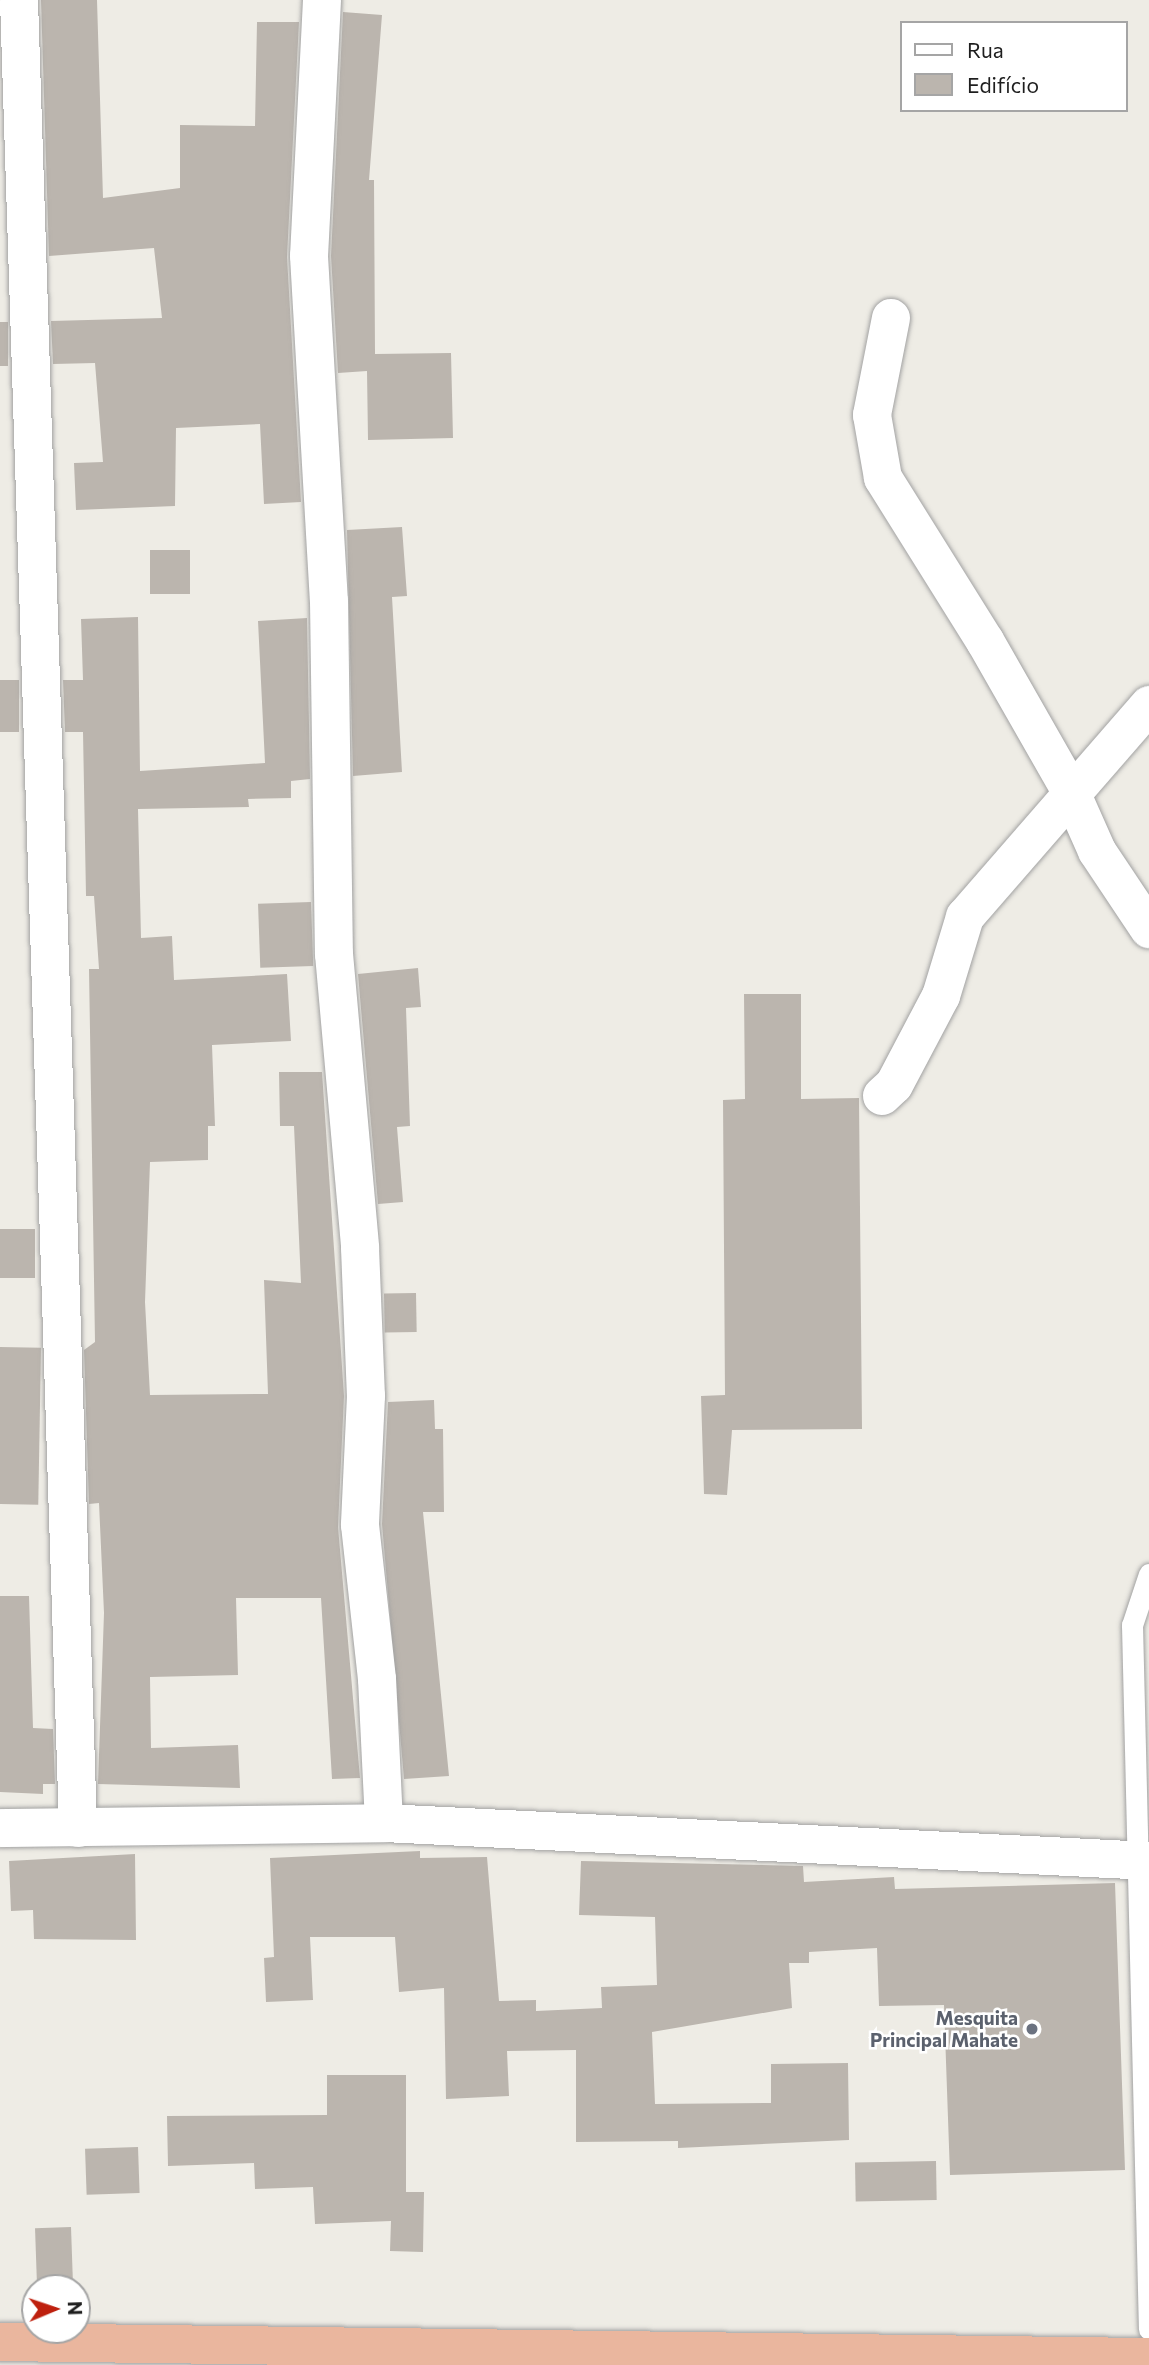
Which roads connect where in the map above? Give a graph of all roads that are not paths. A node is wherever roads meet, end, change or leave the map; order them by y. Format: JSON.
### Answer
{"nodes":[{"id":1,"x":19,"y":0,"type":"edge"},
{"id":2,"x":322,"y":0,"type":"edge"},
{"id":3,"x":891,"y":318,"type":"dead end"},
{"id":4,"x":1149,"y":705,"type":"edge"},
{"id":5,"x":1070,"y":790,"type":"junction"},
{"id":6,"x":1149,"y":929,"type":"edge"},
{"id":7,"x":882,"y":1096,"type":"dead end"},
{"id":8,"x":1149,"y":1574,"type":"edge"},
{"id":9,"x":384,"y":1822,"type":"junction"},
{"id":10,"x":0,"y":1828,"type":"edge"},
{"id":11,"x":78,"y":1828,"type":"junction"},
{"id":12,"x":1142,"y":1861,"type":"edge"},
{"id":13,"x":1149,"y":2329,"type":"edge"},
{"id":14,"x":0,"y":2342,"type":"edge"},
{"id":15,"x":1149,"y":2357,"type":"edge"},
{"id":16,"x":585,"y":2359,"type":"edge"},
{"id":17,"x":1029,"y":2361,"type":"edge"}],
"edges":[{"from":1,"to":11,"type":"street"},
{"from":2,"to":9,"type":"street"},
{"from":3,"to":5,"type":"street"},
{"from":4,"to":5,"type":"street"},
{"from":5,"to":6,"type":"street"},
{"from":5,"to":7,"type":"street"},
{"from":8,"to":12,"type":"lane"},
{"from":9,"to":11,"type":"street"},
{"from":9,"to":12,"type":"street"},
{"from":10,"to":11,"type":"street"},
{"from":12,"to":13,"type":"lane"},
{"from":14,"to":16,"type":"highway"},
{"from":15,"to":17,"type":"highway"},
{"from":16,"to":17,"type":"highway"}]}
